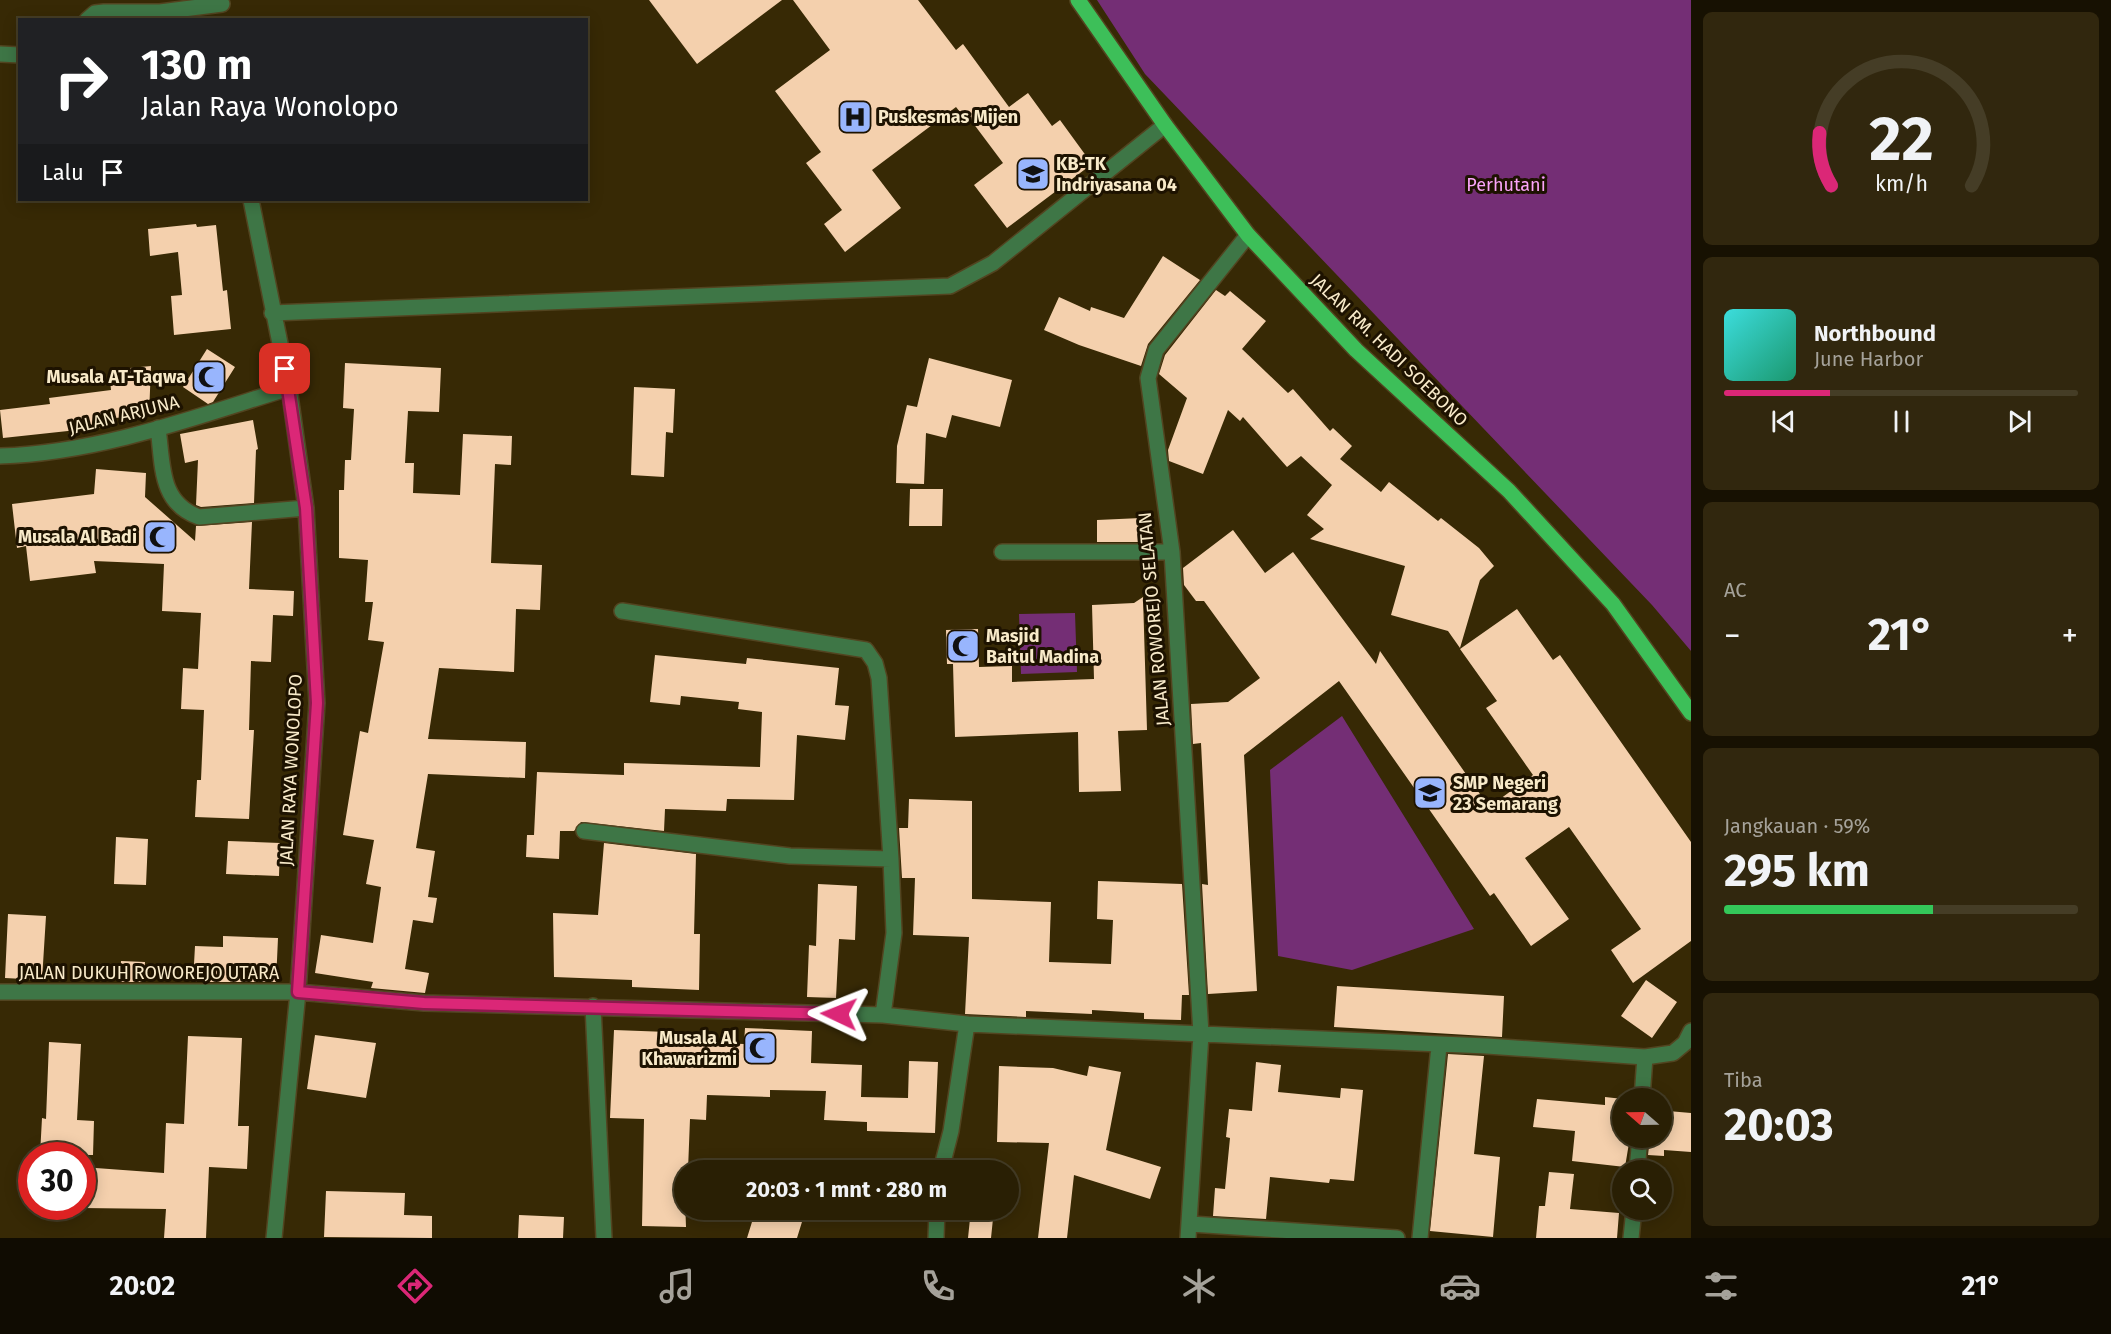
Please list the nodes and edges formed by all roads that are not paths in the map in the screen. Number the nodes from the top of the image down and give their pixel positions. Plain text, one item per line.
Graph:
1 (1078, 0) edge
2 (222, 2) edge
3 (90, 18) edge
4 (225, 18) edge
5 (0, 54) edge
6 (18, 55) edge
7 (1165, 125) junction
8 (251, 201) edge
9 (1248, 235) junction
10 (272, 313) junction
11 (289, 388) junction
12 (158, 428) junction
13 (0, 456) edge
14 (306, 508) junction
15 (1002, 552) dead end
16 (1172, 552) junction
17 (622, 611) dead end
18 (1691, 712) edge
19 (584, 831) dead end
20 (891, 859) junction
21 (0, 992) edge
22 (298, 992) junction
23 (593, 1006) junction
24 (883, 1015) junction
25 (967, 1024) junction
26 (1691, 1031) edge
27 (1201, 1034) junction
28 (1439, 1046) junction
29 (1645, 1058) junction
30 (1643, 1088) edge
31 (943, 1160) edge
32 (937, 1220) edge
33 (1633, 1220) edge
34 (1190, 1231) edge
35 (274, 1238) edge
36 (604, 1238) edge
37 (936, 1238) edge
38 (1396, 1238) edge
39 (1420, 1238) edge
40 (1631, 1238) edge

1 - 7 main road, JALAN RM. HADI SOEBONO
2 - 3 street
2 - 4 street
5 - 6 street
7 - 9 main road, JALAN RM. HADI SOEBONO
7 - 10 street
8 - 10 street, JALAN RAYA WONOLOPO
9 - 16 street, JALAN ROWOREJO SELATAN
9 - 18 main road, JALAN RM. HADI SOEBONO
10 - 11 street, JALAN RAYA WONOLOPO
11 - 12 street, JALAN ARJUNA
11 - 14 street, JALAN RAYA WONOLOPO
12 - 13 street, JALAN ARJUNA
12 - 14 street
14 - 22 street, JALAN RAYA WONOLOPO
15 - 16 street
16 - 27 street, JALAN ROWOREJO SELATAN
17 - 20 street
19 - 20 street
20 - 24 street
21 - 22 street, JALAN DUKUH ROWOREJO UTARA
22 - 23 street
22 - 35 street, JALAN RAYA WONOLOPO
23 - 24 street
23 - 36 street
24 - 25 street
25 - 27 street
25 - 31 street
26 - 29 street
27 - 28 street
27 - 34 street, JALAN ROWOREJO SELATAN
28 - 29 street
28 - 39 street
29 - 30 street
32 - 37 street
33 - 40 street
34 - 38 street, JALAN ROWOREJO SELATAN

